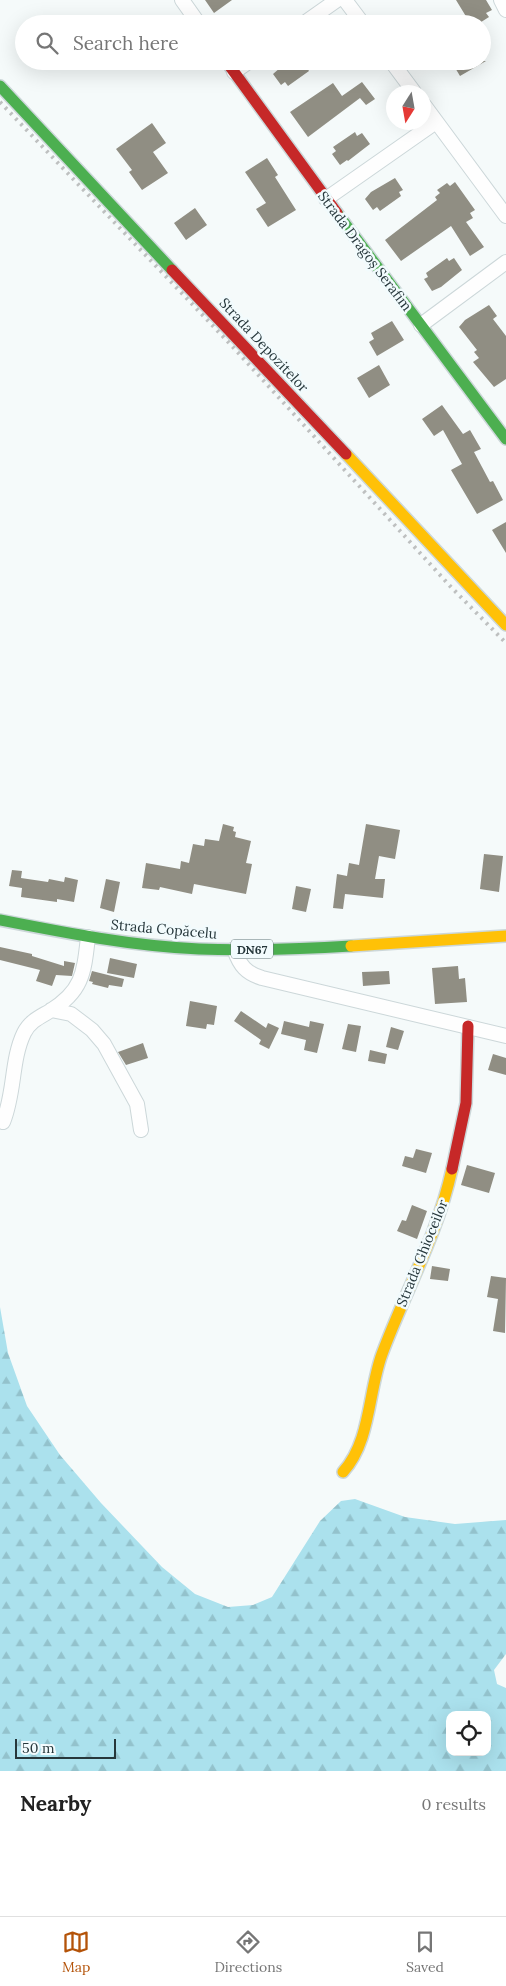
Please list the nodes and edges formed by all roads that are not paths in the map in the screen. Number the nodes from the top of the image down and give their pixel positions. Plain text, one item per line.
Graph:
1 (182, 0) edge
2 (337, 0) edge
3 (345, 0) edge
4 (501, 0) edge
5 (506, 10) edge
6 (193, 15) edge
7 (316, 15) edge
8 (356, 15) edge
9 (232, 70) edge
10 (398, 70) edge
11 (409, 85) edge
12 (0, 86) edge
13 (431, 115) edge
14 (436, 122) junction
15 (326, 199) junction
16 (506, 216) edge
17 (506, 262) edge
18 (422, 325) junction
19 (506, 439) edge
20 (506, 625) edge
21 (0, 920) edge
22 (88, 936) junction
23 (506, 936) edge
24 (234, 949) junction
25 (80, 983) junction
26 (51, 1010) junction
27 (86, 1024) junction
28 (468, 1026) junction
29 (506, 1036) edge
30 (3, 1122) dead end
31 (141, 1130) dead end
32 (343, 1472) dead end

1 - 6 street
2 - 7 street
3 - 8 street
4 - 5 street
9 - 15 street, Strada Dragoș Serafim
10 - 11 street
12 - 20 street, Strada Depozitelor
13 - 14 street
14 - 15 street
14 - 16 street
15 - 18 street, Strada Dragoș Serafim
17 - 18 street
18 - 19 street, Strada Dragoș Serafim
21 - 22 street, Strada Copăcelu / DN67
22 - 24 street, Strada Copăcelu / DN67
22 - 25 street
23 - 24 street, Strada Copăcelu / DN67
24 - 28 street
25 - 26 street
25 - 27 street
26 - 27 street
26 - 30 street
27 - 31 street
28 - 29 street
28 - 32 street, Strada Ghioceilor

